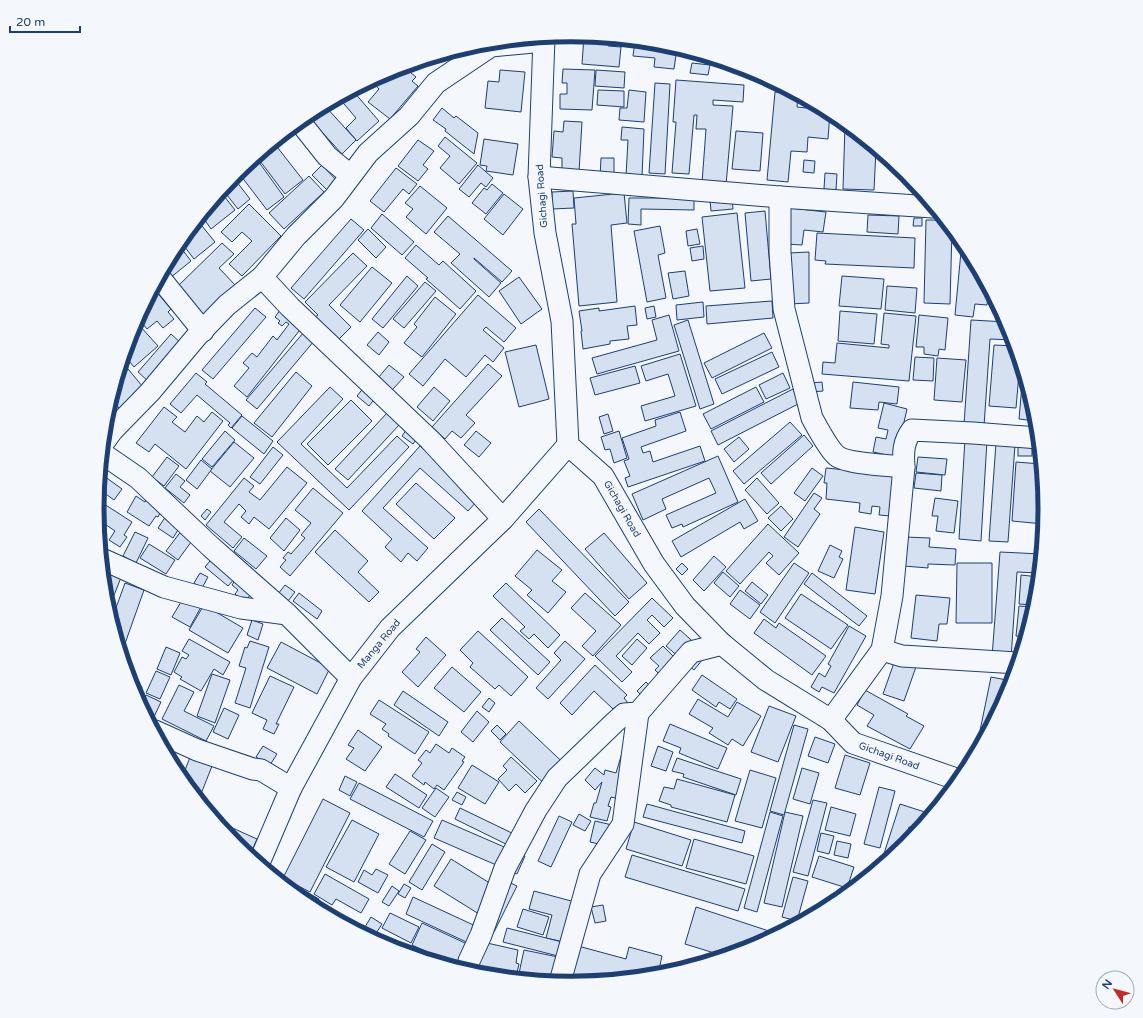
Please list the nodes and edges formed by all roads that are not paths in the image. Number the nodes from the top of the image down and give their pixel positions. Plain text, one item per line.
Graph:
1 (544, 43) edge
2 (485, 50) edge
3 (304, 127) edge
4 (350, 175) junction
5 (539, 177) junction
6 (780, 197) junction
7 (927, 206) edge
8 (262, 277) junction
9 (163, 282) edge
10 (203, 331) junction
11 (110, 433) edge
12 (1033, 438) edge
13 (568, 445) junction
14 (107, 457) edge
15 (904, 467) junction
16 (503, 519) junction
17 (107, 561) edge
18 (287, 614) junction
19 (722, 644) junction
20 (882, 650) junction
21 (1013, 663) edge
22 (351, 678) junction
23 (638, 712) junction
24 (831, 720) junction
25 (163, 735) edge
26 (953, 778) edge
27 (291, 788) junction
28 (261, 857) edge
29 (469, 964) edge
30 (562, 976) edge

1 - 5 street, Gichagi Road
2 - 4 street
3 - 4 street
4 - 8 street
5 - 6 street
5 - 13 street, Gichagi Road
6 - 7 street
6 - 15 street
8 - 10 street
8 - 16 street
9 - 10 street
10 - 11 street
12 - 15 street
13 - 16 street, Manga Road
13 - 19 street, Gichagi Road
14 - 18 street
15 - 20 street
16 - 22 street, Manga Road
17 - 18 street
18 - 22 street
19 - 23 street
19 - 24 street, Gichagi Road
20 - 21 street
20 - 24 street
22 - 27 street, Manga Road
23 - 29 street
23 - 30 street
24 - 26 street, Gichagi Road
25 - 27 street
27 - 28 street, Manga Road

